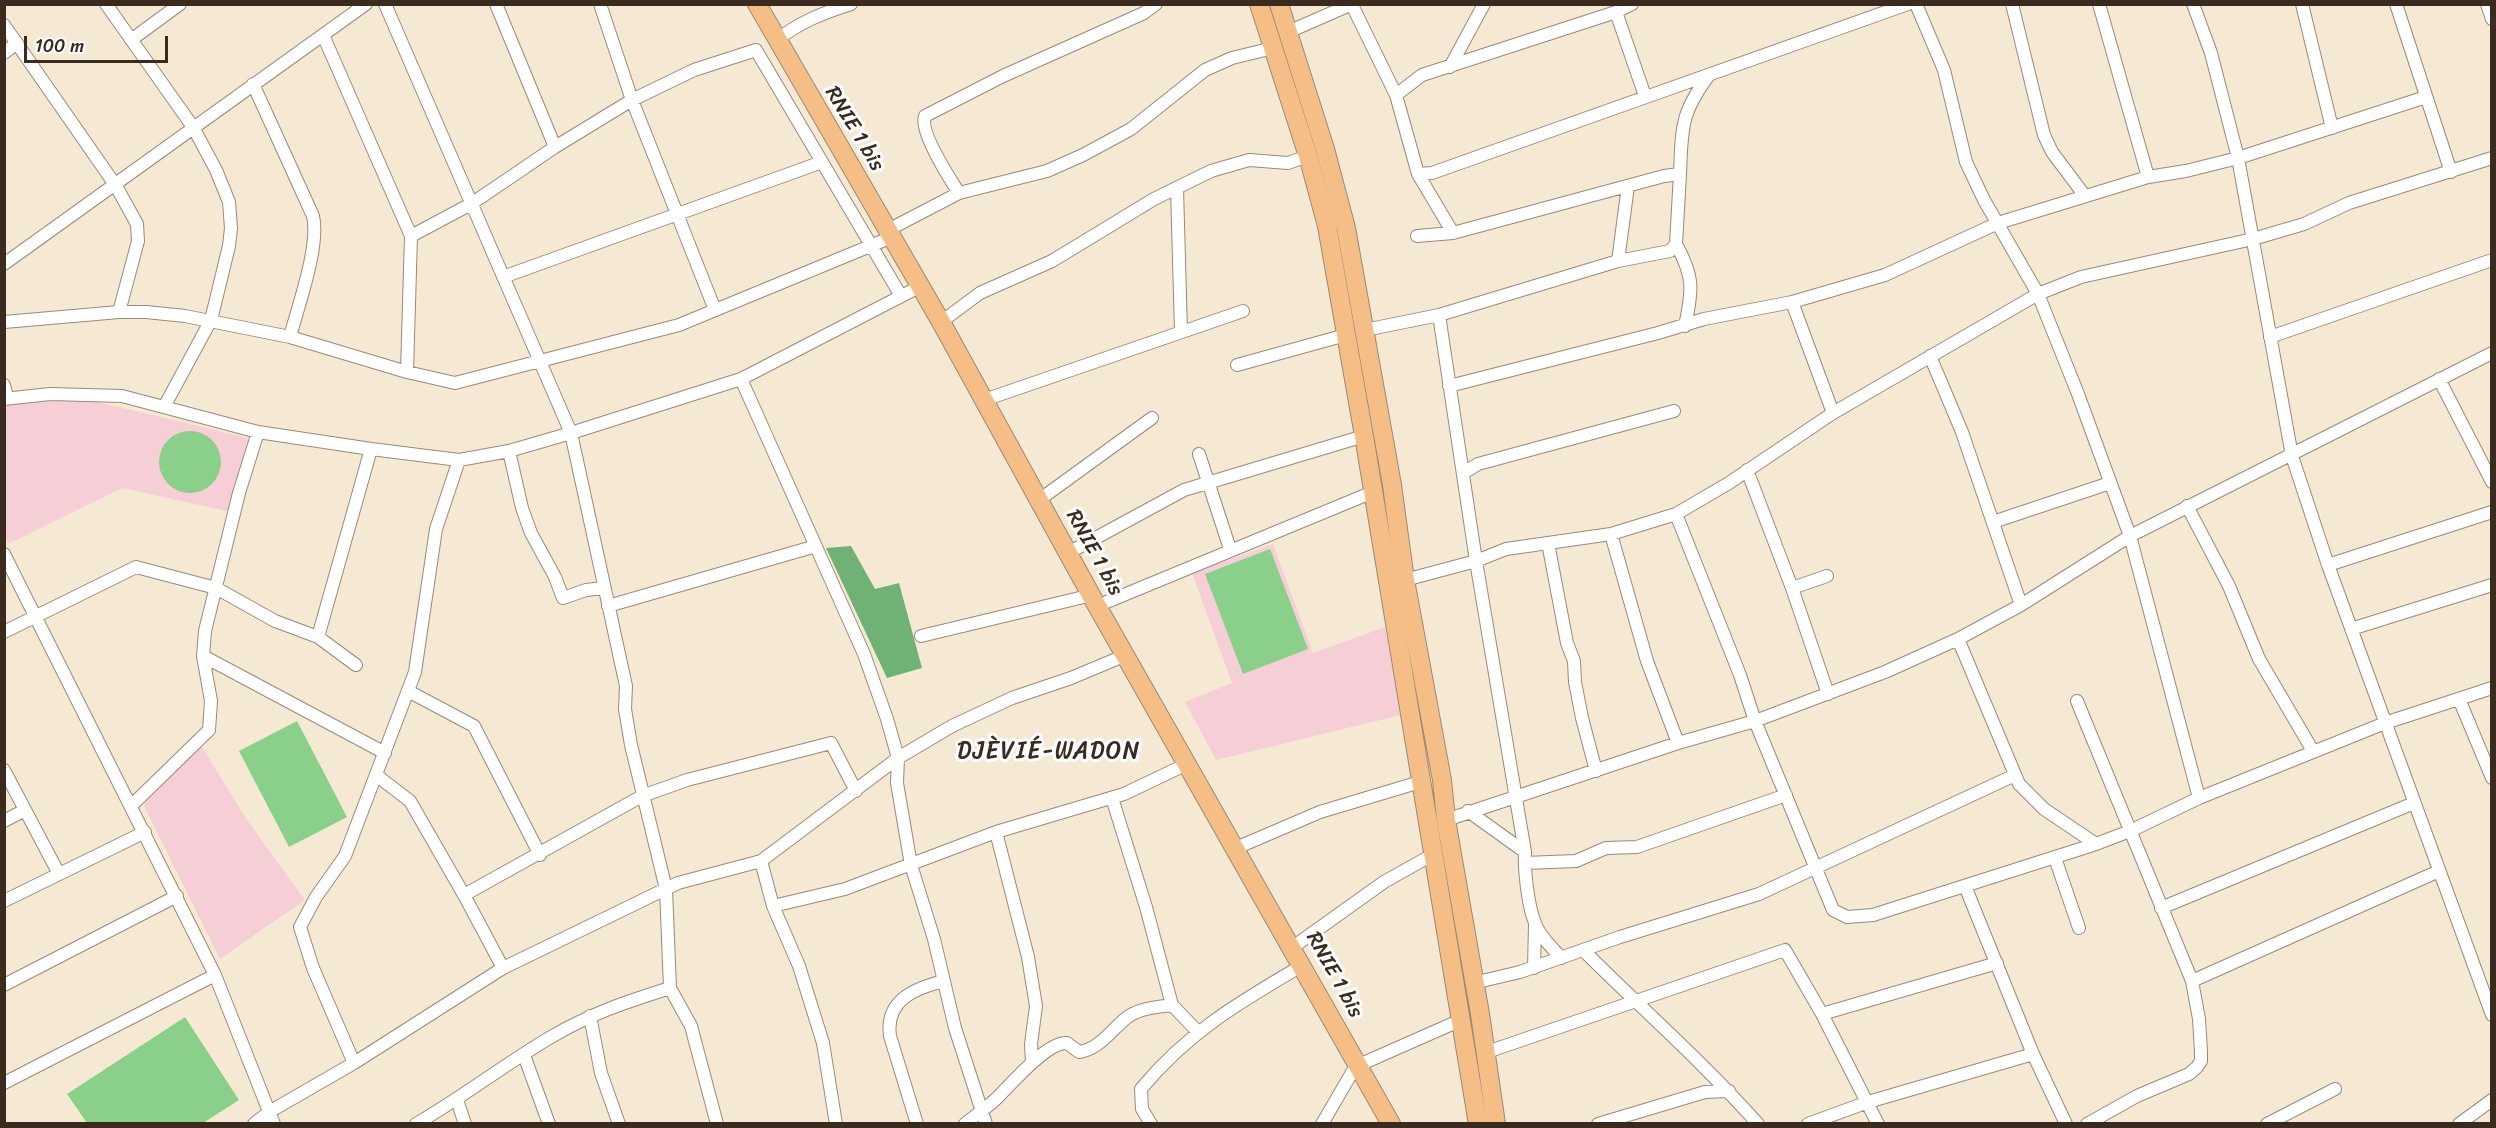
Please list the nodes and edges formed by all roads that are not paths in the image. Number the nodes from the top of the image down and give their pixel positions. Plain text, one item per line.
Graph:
1 (106, 4) edge
2 (180, 4) edge
3 (366, 4) edge
4 (385, 4) edge
5 (496, 4) edge
6 (600, 4) edge
7 (757, 4) edge
8 (851, 4) edge
9 (1156, 4) edge
10 (1259, 4) edge
11 (1279, 4) edge
12 (1484, 4) edge
13 (1632, 4) edge
14 (1908, 4) edge
15 (1916, 4) edge
16 (2012, 4) edge
17 (2099, 4) edge
18 (2193, 4) edge
19 (2302, 4) edge
20 (2396, 4) edge
21 (2487, 4) edge
22 (1352, 5) edge
23 (1616, 12) junction
24 (2492, 19) edge
25 (4, 25) edge
26 (1288, 32) junction
27 (322, 35) junction
28 (131, 40) junction
29 (776, 41) junction
30 (17, 43) junction
31 (1273, 48) junction
32 (4, 53) edge
33 (1450, 67) junction
34 (1710, 75) junction
35 (253, 84) junction
36 (1396, 95) junction
37 (1645, 96) junction
38 (2426, 97) junction
39 (632, 100) junction
40 (193, 127) junction
41 (2332, 128) junction
42 (555, 147) junction
43 (1308, 156) junction
44 (2238, 158) junction
45 (2492, 158) edge
46 (822, 162) junction
47 (2451, 172) junction
48 (1680, 174) junction
49 (2148, 177) junction
50 (1421, 179) junction
51 (116, 186) junction
52 (1628, 186) junction
53 (1177, 188) junction
54 (959, 193) junction
55 (2085, 196) junction
56 (471, 204) junction
57 (677, 214) junction
58 (1998, 223) junction
59 (1453, 232) junction
60 (890, 233) junction
61 (411, 236) junction
62 (1417, 236) dead end
63 (2253, 239) junction
64 (871, 244) junction
65 (1676, 244) junction
66 (2492, 260) edge
67 (1618, 261) junction
68 (4, 264) edge
69 (503, 277) junction
70 (919, 287) junction
71 (2038, 294) junction
72 (901, 296) junction
73 (1691, 299) junction
74 (1792, 302) junction
75 (715, 310) junction
76 (1243, 311) dead end
77 (118, 312) junction
78 (1439, 315) junction
79 (1709, 318) junction
80 (210, 320) junction
81 (4, 322) edge
82 (941, 322) junction
83 (1685, 326) junction
84 (1365, 330) junction
85 (1181, 332) junction
86 (1346, 335) junction
87 (2270, 337) junction
88 (290, 338) junction
89 (2492, 353) edge
90 (1930, 356) junction
91 (539, 361) junction
92 (1237, 365) dead end
93 (407, 372) junction
94 (741, 379) junction
95 (2439, 379) junction
96 (1449, 386) junction
97 (5, 394) edge
98 (984, 400) junction
99 (164, 407) junction
100 (1674, 411) dead end
101 (1833, 413) junction
102 (1152, 418) dead end
103 (258, 432) junction
104 (571, 433) junction
105 (1364, 436) junction
106 (371, 449) junction
107 (509, 451) junction
108 (1198, 454) dead end
109 (2292, 456) junction
110 (1460, 457) junction
111 (459, 460) junction
112 (1478, 464) junction
113 (1747, 470) junction
114 (1463, 473) junction
115 (1208, 482) junction
116 (2492, 482) edge
117 (2110, 483) junction
118 (1372, 492) junction
119 (1039, 500) junction
120 (2187, 506) junction
121 (2492, 512) edge
122 (1676, 514) junction
123 (1993, 522) junction
124 (1611, 534) junction
125 (2130, 536) junction
126 (1548, 543) junction
127 (816, 546) junction
128 (1230, 549) junction
129 (1068, 553) junction
130 (4, 554) edge
131 (1476, 561) junction
132 (2328, 565) junction
133 (1827, 576) dead end
134 (1405, 580) junction
135 (2492, 585) edge
136 (216, 588) junction
137 (604, 588) junction
138 (1792, 588) junction
139 (1094, 600) junction
140 (2021, 605) junction
141 (608, 606) junction
142 (36, 617) junction
143 (2351, 629) junction
144 (4, 632) edge
145 (921, 636) dead end
146 (318, 637) junction
147 (1958, 639) junction
148 (1126, 655) junction
149 (203, 656) junction
150 (356, 665) dead end
151 (2492, 688) edge
152 (408, 691) junction
153 (1828, 694) junction
154 (2459, 699) junction
155 (2077, 701) dead end
156 (1755, 721) junction
157 (2385, 723) junction
158 (1678, 743) junction
159 (2313, 752) junction
160 (385, 753) junction
161 (898, 758) junction
162 (1189, 763) junction
163 (4, 771) edge
164 (1596, 771) junction
165 (376, 775) junction
166 (2015, 775) junction
167 (2492, 778) edge
168 (1420, 782) junction
169 (856, 791) junction
170 (1786, 795) junction
171 (642, 796) junction
172 (1515, 796) junction
173 (1112, 798) junction
174 (2199, 798) junction
175 (2414, 803) junction
176 (131, 806) junction
177 (26, 810) junction
178 (1468, 811) junction
179 (1446, 820) junction
180 (4, 821) edge
181 (2130, 831) junction
182 (145, 832) junction
183 (996, 832) junction
184 (2096, 844) junction
185 (1236, 848) junction
186 (540, 855) junction
187 (1432, 855) junction
188 (1525, 857) junction
189 (2055, 858) junction
190 (761, 861) junction
191 (911, 865) junction
192 (1815, 867) junction
193 (2439, 871) junction
194 (59, 874) junction
195 (1965, 886) junction
196 (666, 889) junction
197 (464, 895) junction
198 (177, 896) junction
199 (4, 901) edge
200 (773, 906) junction
201 (2161, 908) junction
202 (1535, 925) junction
203 (2079, 928) dead end
204 (1293, 947) junction
205 (1583, 951) junction
206 (1561, 958) junction
207 (1997, 963) junction
208 (1303, 965) junction
209 (503, 968) junction
210 (1534, 968) junction
211 (215, 975) junction
212 (944, 981) junction
213 (2192, 981) junction
214 (1473, 983) junction
215 (4, 986) edge
216 (670, 988) junction
217 (1634, 1001) junction
218 (1172, 1005) junction
219 (1822, 1014) junction
220 (590, 1016) junction
221 (2492, 1016) edge
222 (1461, 1020) junction
223 (1033, 1031) junction
224 (1198, 1032) junction
225 (1050, 1050) junction
226 (1484, 1053) junction
227 (524, 1054) junction
228 (2033, 1054) junction
229 (1032, 1061) junction
230 (354, 1063) junction
231 (1359, 1065) junction
232 (1712, 1072) junction
233 (4, 1083) edge
234 (2335, 1089) dead end
235 (1729, 1091) junction
236 (1705, 1092) junction
237 (457, 1100) junction
238 (2492, 1100) edge
239 (1868, 1102) junction
240 (981, 1111) junction
241 (272, 1118) edge
242 (254, 1124) edge
243 (416, 1124) edge
244 (465, 1124) edge
245 (549, 1124) edge
246 (619, 1124) edge
247 (717, 1124) edge
248 (836, 1124) edge
249 (917, 1124) edge
250 (965, 1124) edge
251 (986, 1124) edge
252 (1151, 1124) edge
253 (1322, 1124) edge
254 (1391, 1124) edge
255 (1478, 1124) edge
256 (1496, 1124) edge
257 (1598, 1124) edge
258 (1758, 1124) edge
259 (1808, 1124) edge
260 (1878, 1124) edge
261 (2066, 1124) edge
262 (2087, 1124) edge
263 (2267, 1124) edge
264 (2459, 1124) edge

1 - 28 street
2 - 28 street
3 - 27 street
4 - 56 street
5 - 42 street
6 - 39 street
7 - 29 main road, RNIE 1 bis
8 - 29 street
9 - 54 street
10 - 31 main road
11 - 26 main road
12 - 33 street
13 - 23 street
14 - 34 street
15 - 58 street
16 - 55 street
17 - 49 street
18 - 44 street
19 - 41 street
20 - 38 street
21 - 24 street
22 - 26 street
22 - 36 street
23 - 33 street
23 - 37 street
25 - 30 street
26 - 84 main road
27 - 35 street
27 - 61 street
28 - 40 street
29 - 60 main road, RNIE 1 bis
30 - 32 street
30 - 51 street
31 - 43 main road
31 - 54 street
33 - 36 street
34 - 37 street
34 - 48 street
35 - 40 street
35 - 88 street
36 - 50 street
37 - 50 street
38 - 41 street
38 - 47 street
39 - 42 street
39 - 46 street
39 - 57 street
40 - 51 street
40 - 80 street
41 - 44 street
42 - 56 street
43 - 53 street
43 - 86 main road
44 - 49 street
44 - 63 street
45 - 47 street
46 - 57 street
46 - 64 street
47 - 63 street
48 - 52 street
48 - 65 street
49 - 55 street
50 - 59 street
51 - 68 street
51 - 77 street
52 - 59 street
52 - 67 street
53 - 82 street
53 - 85 street
54 - 60 street
55 - 58 street
56 - 61 street
56 - 69 street
57 - 69 street
57 - 75 street
58 - 71 street
58 - 74 street
59 - 62 street
60 - 64 street
60 - 70 main road, RNIE 1 bis
61 - 93 street
63 - 71 street
63 - 87 street
64 - 72 street
64 - 75 street
65 - 67 street
65 - 73 street
66 - 87 street
67 - 78 street
69 - 91 street
70 - 72 street
70 - 82 main road, RNIE 1 bis
71 - 90 street
71 - 117 street
72 - 94 street
73 - 79 street
73 - 83 street
74 - 79 street
74 - 101 street
75 - 91 street
76 - 85 street
77 - 80 street
77 - 81 street
78 - 84 street
78 - 96 street
79 - 83 street
80 - 88 street
80 - 99 street
82 - 98 main road, RNIE 1 bis
83 - 96 street
84 - 134 main road
85 - 98 street
86 - 92 street
86 - 105 main road
87 - 109 street
88 - 93 street
89 - 95 street
90 - 101 street
90 - 123 street
91 - 93 street
91 - 104 street
94 - 104 street
94 - 127 street
95 - 109 street
95 - 116 street
96 - 110 street
97 - 99 street
98 - 119 main road, RNIE 1 bis
99 - 103 street
100 - 112 street
101 - 113 street
102 - 119 street
103 - 106 street
103 - 136 street
104 - 107 street
104 - 137 street
105 - 115 street
105 - 118 main road
106 - 111 street
106 - 146 street
107 - 111 street
107 - 137 street
108 - 115 street
109 - 120 street
109 - 132 street
110 - 112 street
110 - 114 street
111 - 152 street
112 - 114 street
113 - 122 street
113 - 138 street
114 - 131 street
115 - 128 street
115 - 129 street
117 - 123 street
117 - 125 street
118 - 128 street
118 - 168 main road
119 - 129 main road, RNIE 1 bis
120 - 125 street
120 - 159 street
121 - 132 street
122 - 124 street
122 - 156 street
123 - 140 street
124 - 126 street
124 - 158 street
125 - 140 street
125 - 174 street
126 - 131 street
126 - 164 street
127 - 141 street
127 - 161 street
128 - 139 street
129 - 139 main road, RNIE 1 bis
130 - 142 street
131 - 134 street
131 - 172 street
132 - 143 street
133 - 138 street
134 - 179 main road
135 - 143 street
136 - 142 street
136 - 146 street
136 - 149 street
137 - 141 street
138 - 153 street
139 - 145 street
139 - 148 main road, RNIE 1 bis
140 - 147 street
141 - 171 street
142 - 144 street
142 - 176 street
143 - 157 street
146 - 150 street
147 - 153 street
147 - 166 street
148 - 161 street
148 - 162 main road, RNIE 1 bis
149 - 160 street
149 - 176 street
151 - 154 street
152 - 160 street
152 - 186 street
153 - 156 street
154 - 157 street
154 - 167 street
155 - 181 street
156 - 158 street
156 - 170 street
157 - 159 street
157 - 175 street
158 - 164 street
159 - 174 street
160 - 165 street
161 - 169 street
161 - 191 street
162 - 173 street
162 - 185 main road, RNIE 1 bis
163 - 177 street
164 - 172 street
165 - 197 street
165 - 230 street
166 - 184 street
166 - 192 street
168 - 185 street
168 - 187 main road
169 - 171 street
169 - 190 street
170 - 188 street
170 - 192 street
171 - 186 street
171 - 196 street
172 - 178 street
172 - 188 street
173 - 183 street
173 - 218 street
174 - 181 street
175 - 193 street
175 - 201 street
176 - 182 street
177 - 180 street
177 - 194 street
178 - 179 street
178 - 188 street
179 - 214 main road
181 - 184 street
181 - 201 street
182 - 194 street
182 - 198 street
183 - 191 street
183 - 223 street
184 - 189 street
185 - 204 main road, RNIE 1 bis
186 - 197 street
187 - 204 street
187 - 222 main road
188 - 202 street
189 - 195 street
189 - 203 street
190 - 196 street
190 - 200 street
191 - 200 street
191 - 212 street
192 - 195 street
192 - 205 street
193 - 213 street
193 - 221 street
194 - 199 street
195 - 207 street
196 - 209 street
196 - 216 street
197 - 209 street
198 - 211 street
198 - 215 street
200 - 248 street
201 - 213 street
202 - 206 street
202 - 210 street
204 - 208 main road, RNIE 1 bis
205 - 206 street
205 - 217 street
206 - 210 street
207 - 219 street
207 - 228 street
208 - 224 street
208 - 231 main road, RNIE 1 bis
209 - 230 street
210 - 214 street
211 - 233 street
211 - 241 street
212 - 240 street
212 - 249 street
213 - 262 street
214 - 226 main road
216 - 220 street
216 - 247 street
217 - 219 street
217 - 226 street
217 - 232 street
218 - 224 street
218 - 225 street
219 - 239 street
220 - 227 street
220 - 246 street
222 - 231 street
222 - 255 main road
223 - 225 street
223 - 229 street
224 - 252 street
225 - 229 street
226 - 256 main road
227 - 237 street
227 - 245 street
228 - 239 street
228 - 261 street
229 - 240 street
230 - 241 street
231 - 253 street
231 - 254 main road, RNIE 1 bis
232 - 235 street
232 - 236 street
234 - 263 street
235 - 236 street
235 - 258 street
236 - 257 street
237 - 243 street
237 - 244 street
238 - 264 street
239 - 259 street
239 - 260 street
240 - 250 street
240 - 251 street
241 - 242 street

